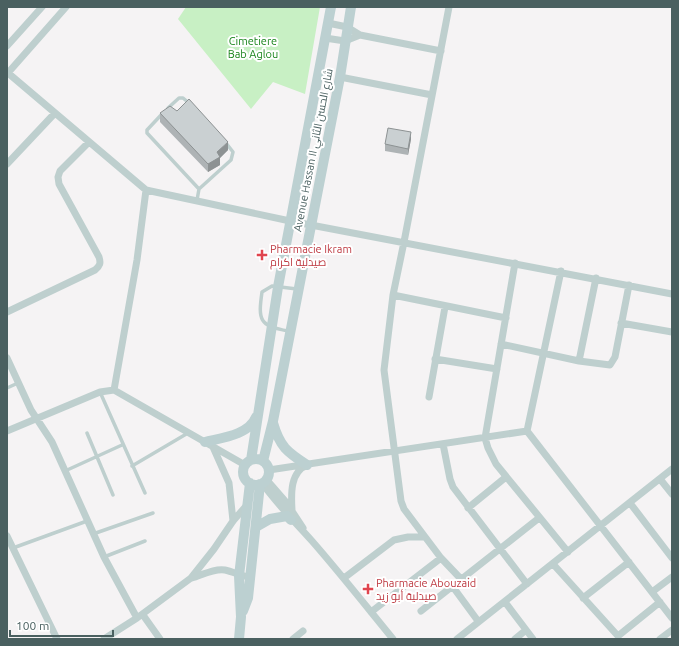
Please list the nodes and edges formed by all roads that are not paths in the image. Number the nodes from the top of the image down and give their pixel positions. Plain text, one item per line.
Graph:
1 (42, 7) edge
2 (66, 7) edge
3 (331, 7) edge
4 (351, 7) edge
5 (449, 7) edge
6 (328, 23) junction
7 (347, 27) junction
8 (360, 35) junction
9 (326, 38) junction
10 (345, 41) junction
11 (7, 46) edge
12 (441, 51) junction
13 (7, 73) edge
14 (340, 77) junction
15 (432, 95) junction
16 (193, 108) edge
17 (55, 113) junction
18 (220, 137) edge
19 (89, 142) junction
20 (7, 164) edge
21 (146, 190) junction
22 (199, 190) junction
23 (197, 200) junction
24 (290, 221) junction
25 (310, 224) junction
26 (404, 242) junction
27 (515, 263) junction
28 (561, 271) junction
29 (596, 278) junction
30 (629, 285) junction
31 (278, 287) junction
32 (298, 289) junction
33 (672, 294) edge
34 (393, 295) junction
35 (445, 307) junction
36 (7, 312) edge
37 (506, 318) junction
38 (621, 323) junction
39 (271, 328) junction
40 (290, 331) junction
41 (672, 332) edge
42 (501, 344) junction
43 (543, 353) junction
44 (7, 358) edge
45 (435, 359) junction
46 (579, 360) junction
47 (497, 369) junction
48 (18, 383) junction
49 (7, 388) edge
50 (114, 390) junction
51 (100, 392) junction
52 (429, 397) dead end
53 (258, 413) junction
54 (37, 418) junction
55 (273, 421) junction
56 (7, 431) edge
57 (527, 432) junction
58 (87, 433) dead end
59 (189, 433) junction
60 (485, 438) junction
61 (122, 444) junction
62 (209, 444) junction
63 (443, 444) junction
64 (396, 451) junction
65 (97, 456) junction
66 (263, 461) junction
67 (248, 462) junction
68 (309, 464) junction
69 (132, 466) junction
70 (672, 469) edge
71 (65, 472) junction
72 (506, 478) junction
73 (660, 479) junction
74 (261, 480) junction
75 (145, 493) dead end
76 (672, 494) edge
77 (113, 495) dead end
78 (630, 503) junction
79 (247, 505) junction
80 (468, 508) junction
81 (153, 513) dead end
82 (291, 515) junction
83 (539, 518) junction
84 (87, 521) junction
85 (233, 521) junction
86 (601, 526) junction
87 (256, 527) junction
88 (92, 534) junction
89 (7, 536) edge
90 (423, 537) junction
91 (145, 541) dead end
92 (13, 548) junction
93 (500, 549) junction
94 (568, 552) junction
95 (104, 557) junction
96 (441, 558) junction
97 (672, 558) edge
98 (629, 562) junction
99 (553, 564) junction
100 (245, 577) junction
101 (672, 577) edge
102 (191, 578) junction
103 (344, 578) junction
104 (461, 579) junction
105 (527, 584) junction
106 (453, 587) junction
107 (652, 592) junction
108 (583, 598) junction
109 (505, 602) junction
110 (660, 602) junction
111 (421, 611) dead end
112 (371, 612) junction
113 (140, 616) junction
114 (672, 618) edge
115 (478, 621) junction
116 (526, 630) junction
117 (672, 630) edge
118 (303, 631) dead end
119 (57, 639) edge
120 (104, 639) edge
121 (160, 639) edge
122 (238, 639) edge
123 (293, 639) edge
124 (392, 639) edge
125 (456, 639) edge
126 (515, 639) edge
127 (533, 639) edge
128 (660, 639) edge

1 - 11 street
2 - 13 street
3 - 6 street, Avenue Hassan II شارع الحسن الثاني
4 - 7 street, Avenue Hassan II شارع الحسن الثاني
5 - 12 street
6 - 7 street
6 - 9 street, Avenue Hassan II شارع الحسن الثاني
7 - 8 street
7 - 10 street, Avenue Hassan II شارع الحسن الثاني
8 - 10 street
8 - 12 street
9 - 10 street
9 - 24 street, Avenue Hassan II شارع الحسن الثاني
10 - 14 street, Avenue Hassan II شارع الحسن الثاني
12 - 15 street
13 - 17 street
14 - 15 street
14 - 25 street, Avenue Hassan II شارع الحسن الثاني
15 - 26 street
16 - 22 lane
17 - 19 street
17 - 20 street
18 - 22 lane
19 - 21 street
19 - 36 street
21 - 23 street
21 - 50 street
22 - 23 lane
23 - 24 street
24 - 25 street
24 - 31 street, Avenue Hassan II شارع الحسن الثاني
25 - 26 street
25 - 32 street, Avenue Hassan II شارع الحسن الثاني
26 - 27 street
26 - 34 street
27 - 28 street
27 - 37 street
28 - 29 street
28 - 43 street
29 - 30 street
29 - 46 street
30 - 33 street
30 - 38 street
31 - 32 lane
31 - 39 street, Avenue Hassan II شارع الحسن الثاني
31 - 39 lane
32 - 40 street, Avenue Hassan II شارع الحسن الثاني
34 - 35 street
34 - 64 street
35 - 37 street
35 - 45 street
37 - 42 street
38 - 41 street
38 - 46 street
39 - 40 lane
39 - 53 street, Avenue Hassan II شارع الحسن الثاني
40 - 55 street, Avenue Hassan II شارع الحسن الثاني
42 - 43 street
42 - 47 street
43 - 46 street
43 - 57 street
44 - 48 street
45 - 47 street
45 - 52 street
47 - 60 street
48 - 49 lane
48 - 54 street
50 - 51 street
50 - 59 street
51 - 54 street
51 - 61 lane
53 - 62 street
53 - 67 street, Avenue Hassan II شارع الحسن الثاني
54 - 56 street
54 - 71 street
55 - 66 street, Avenue Hassan II شارع الحسن الثاني
55 - 68 street
57 - 60 street
57 - 86 street
58 - 65 lane
59 - 62 street
59 - 69 lane
60 - 63 street
60 - 72 street
61 - 65 lane
61 - 69 lane
62 - 67 street
62 - 85 street
63 - 64 street
63 - 80 street
64 - 68 street
64 - 90 street
65 - 71 lane
65 - 77 lane
66 - 67 street
66 - 74 street
67 - 74 street
68 - 74 street
68 - 82 street
69 - 75 lane
70 - 73 street
71 - 84 street
72 - 80 street
72 - 83 street
73 - 76 street
73 - 78 street
74 - 79 street
74 - 82 street
74 - 87 street
78 - 86 street
78 - 97 street
79 - 85 street
79 - 100 street
80 - 93 street
81 - 88 lane
82 - 87 street
82 - 103 street
83 - 93 street
83 - 94 street
84 - 88 street
84 - 92 lane
85 - 102 street
86 - 94 street
86 - 98 street
87 - 100 street
88 - 95 street
89 - 92 street
90 - 96 street
90 - 103 street
91 - 95 lane
92 - 119 street
93 - 104 street
93 - 105 street
94 - 99 street
95 - 113 street
96 - 104 street
96 - 112 street
98 - 107 street
98 - 108 street
99 - 105 street
99 - 108 street
100 - 102 street
100 - 122 street
101 - 107 street
102 - 113 street
103 - 112 street
104 - 106 street
105 - 109 street
106 - 111 street
106 - 115 street
107 - 110 street
108 - 110 street
109 - 115 street
109 - 116 street
110 - 114 street
112 - 124 street
113 - 120 street
113 - 121 street
115 - 125 street
116 - 126 street
116 - 127 street
117 - 128 street
118 - 123 street

